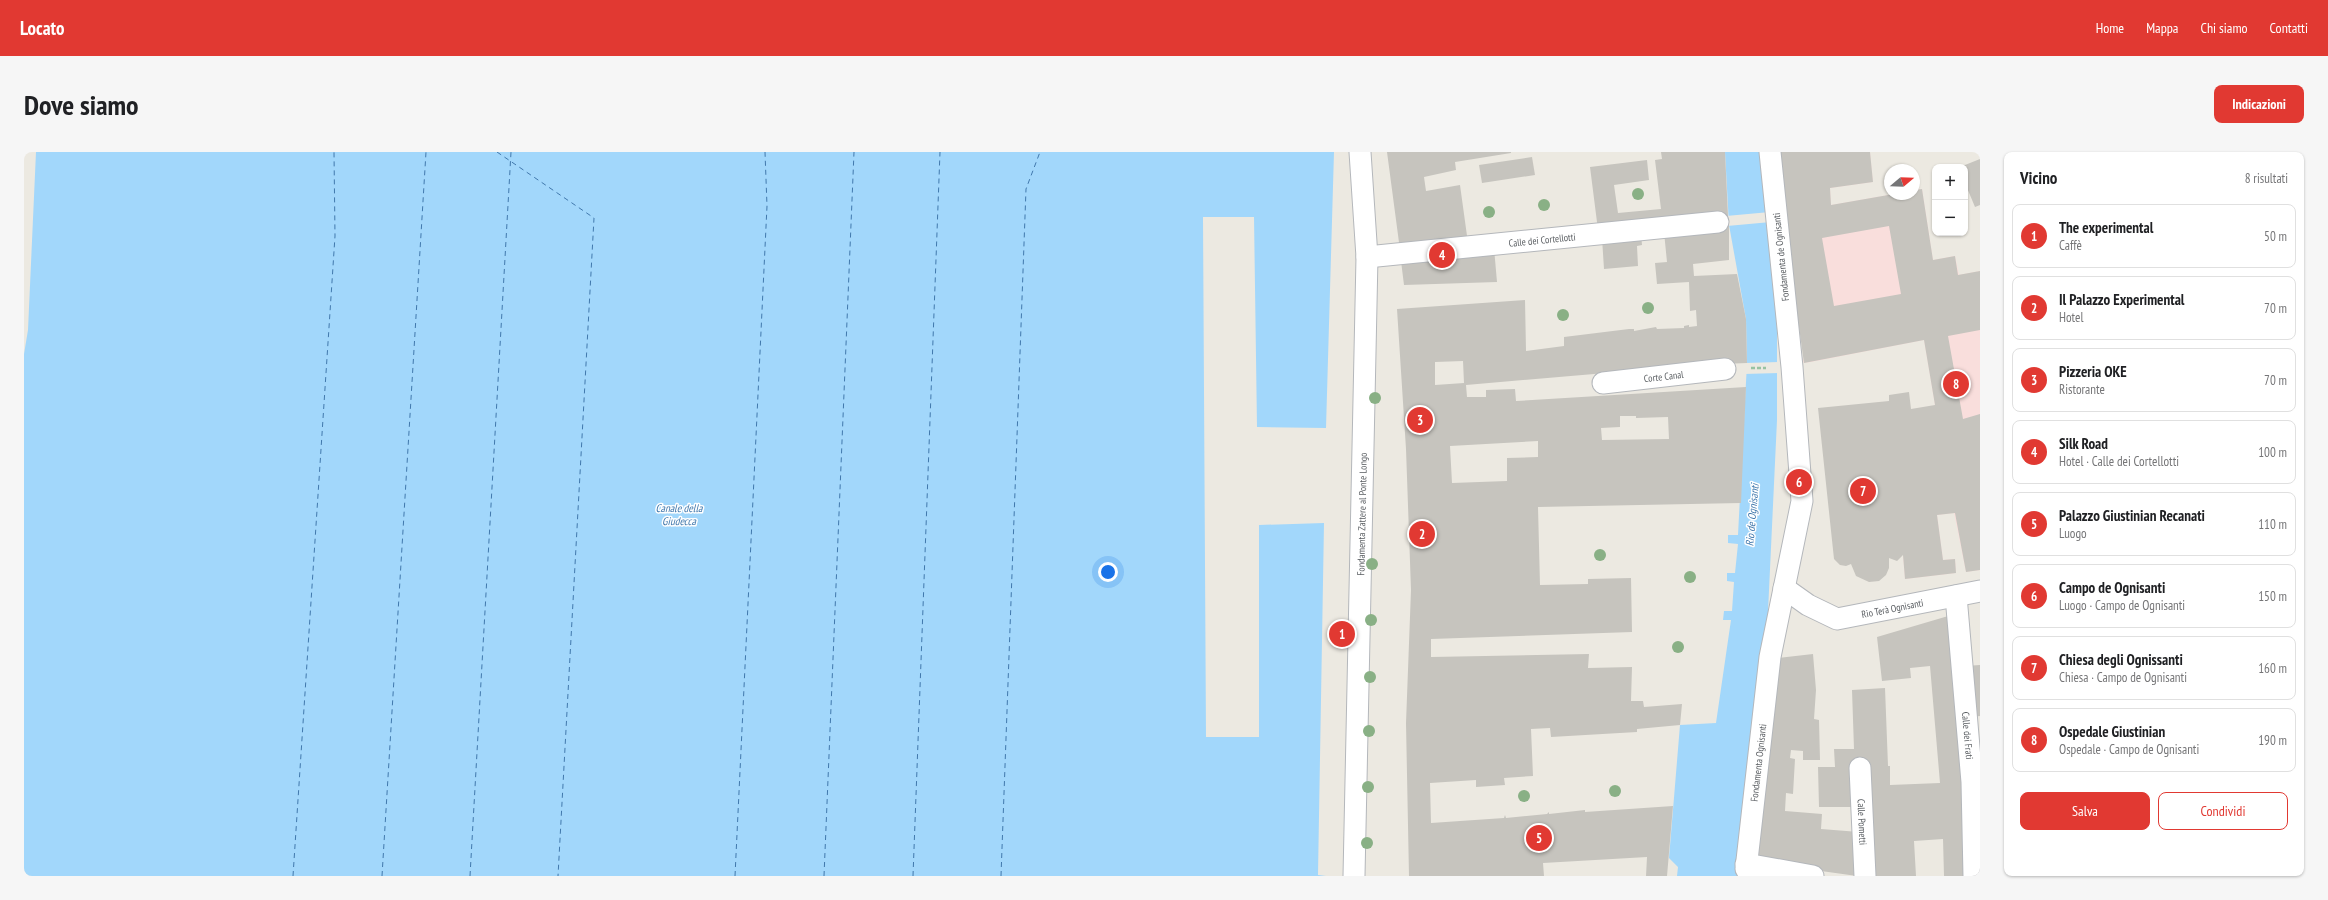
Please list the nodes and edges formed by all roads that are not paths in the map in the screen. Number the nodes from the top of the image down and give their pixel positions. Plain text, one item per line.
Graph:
1 (1360, 152) edge
2 (1770, 152) edge
3 (1718, 222) dead end
4 (1367, 257) junction
5 (1725, 369) dead end
6 (1603, 384) dead end
7 (1784, 588) junction
8 (1980, 591) edge
9 (1956, 596) junction
10 (1860, 768) dead end
11 (1354, 876) edge
12 (1813, 876) edge
13 (1864, 876) edge
14 (1974, 876) edge

1 - 4 street, Fondamenta Zattere al Ponte Longo
2 - 7 street, Fondamenta de Ognisanti
3 - 4 street, Calle dei Cortellotti
4 - 11 street, Fondamenta Zattere al Ponte Longo
5 - 6 street, Corte Canal
7 - 9 street, Rio Terà Ognisanti
7 - 12 street, Fondamenta Ognisanti
8 - 9 street, Rio Terà Ognisanti
9 - 14 street, Calle dei Frati
10 - 13 street, Calle Pometti

